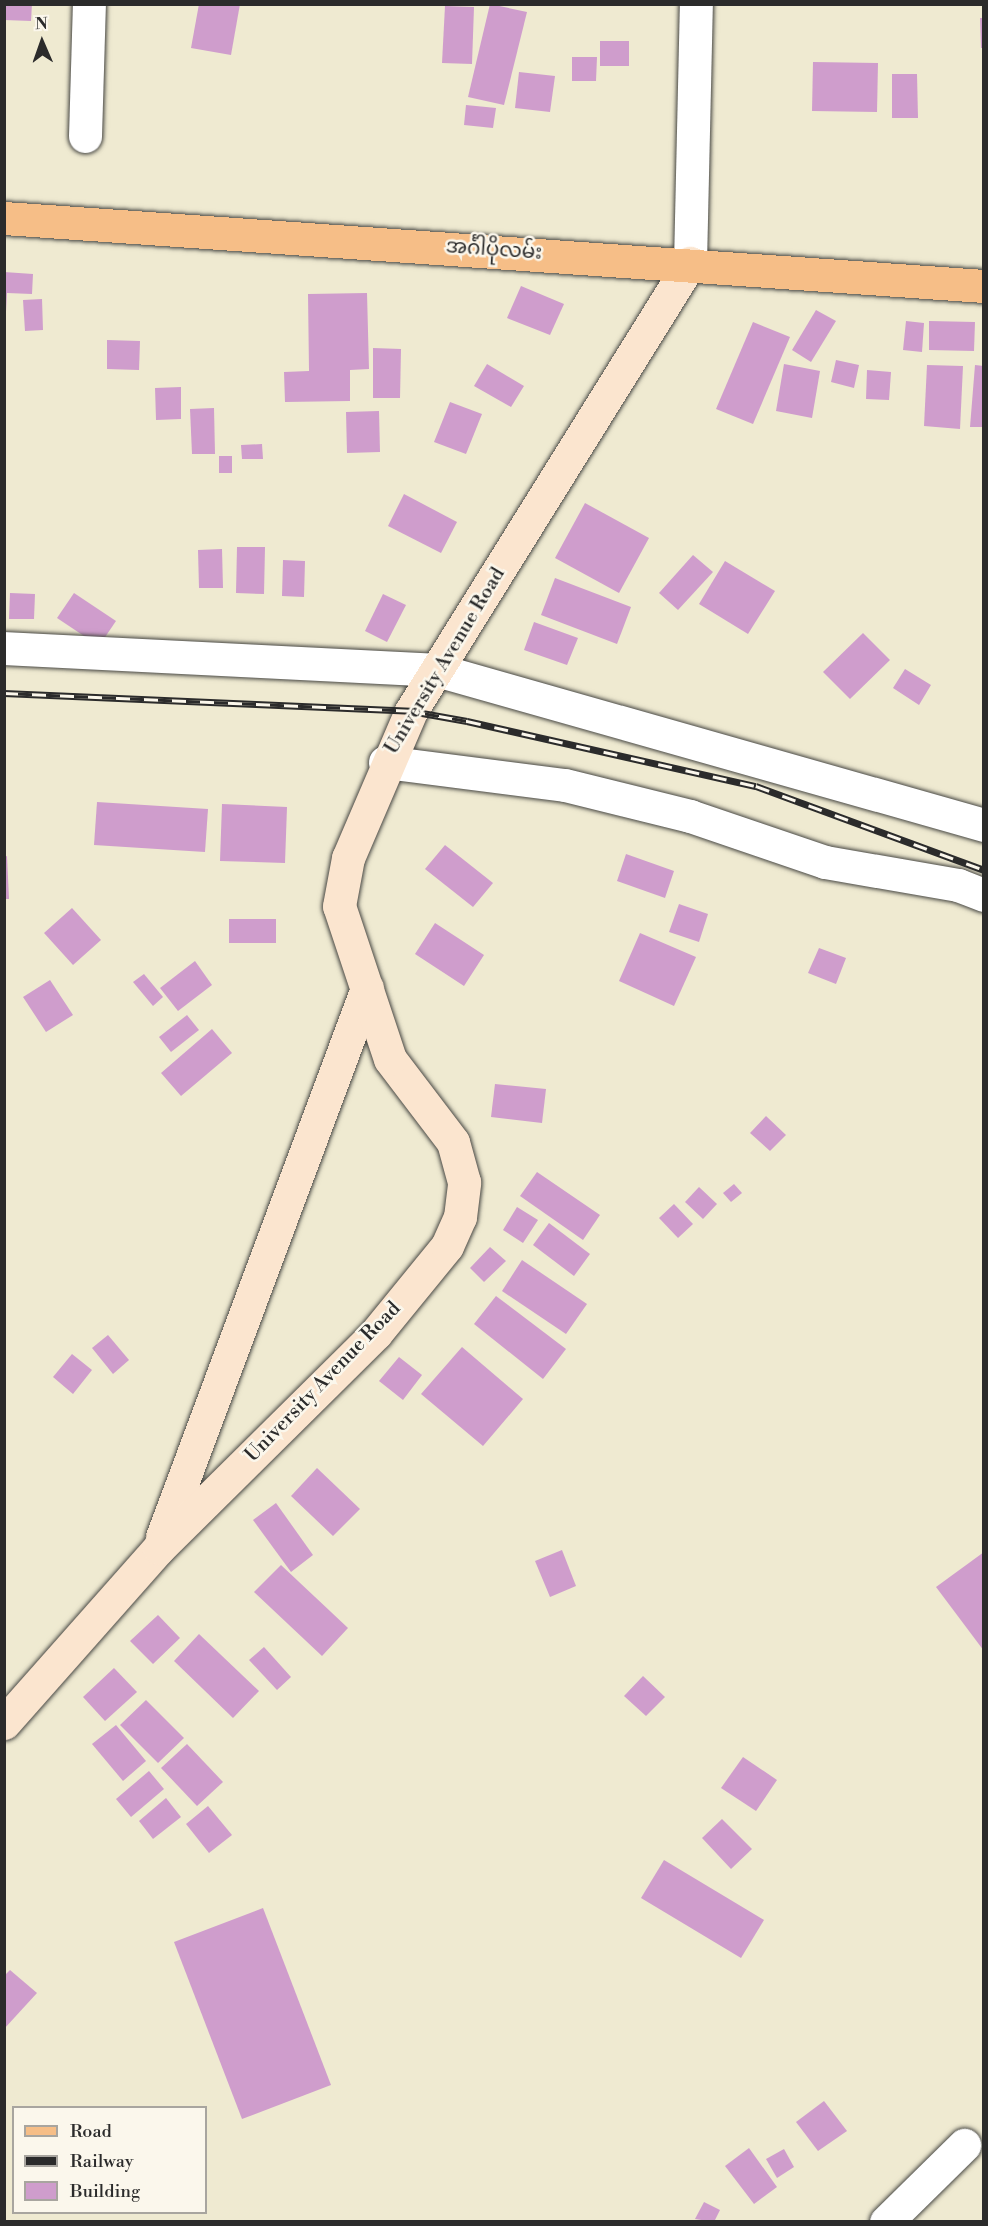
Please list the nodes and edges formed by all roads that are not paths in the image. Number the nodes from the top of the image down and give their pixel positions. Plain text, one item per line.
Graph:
1 (89, 4) edge
2 (696, 4) edge
3 (85, 136) dead end
4 (4, 218) edge
5 (690, 263) junction
6 (984, 286) edge
7 (4, 648) edge
8 (437, 670) junction
9 (385, 762) junction
10 (984, 825) edge
11 (984, 895) edge
12 (367, 988) junction
13 (159, 1548) junction
14 (4, 1723) edge
15 (964, 2145) dead end
16 (886, 2222) edge

1 - 3 street
2 - 5 street
4 - 5 main road, အင်္ဂါပိုလမ်း
5 - 6 main road, အင်္ဂါပိုလမ်း
5 - 8 main road, University Avenue Road
7 - 8 street
8 - 9 main road, University Avenue Road
8 - 10 street
9 - 11 street
9 - 12 main road, University Avenue Road
12 - 13 main road
12 - 13 main road, University Avenue Road
13 - 14 main road, University Avenue Road
15 - 16 street

